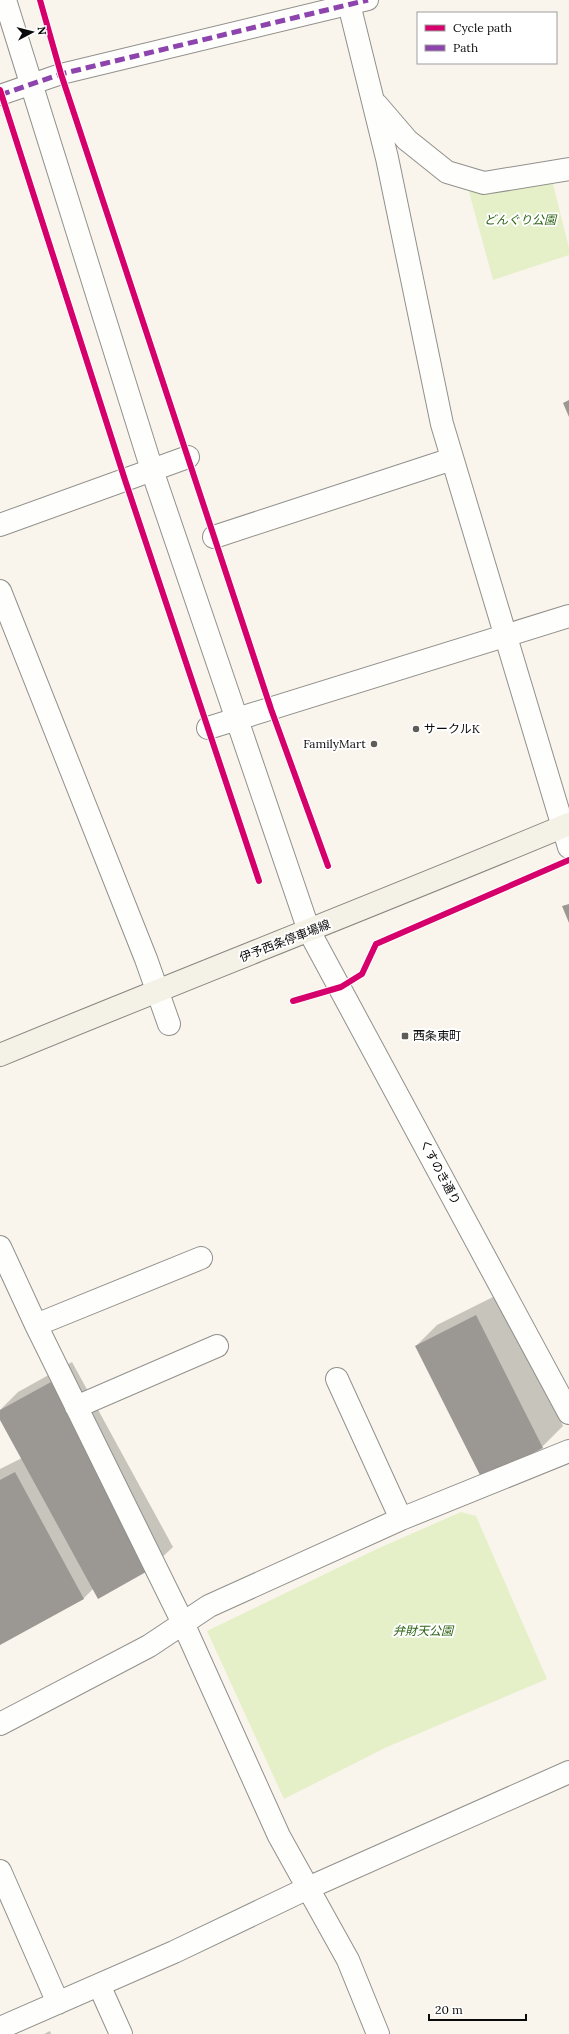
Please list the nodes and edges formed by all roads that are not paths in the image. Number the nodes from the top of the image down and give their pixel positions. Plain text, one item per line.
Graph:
1 (5, 0) edge
2 (355, 2) edge
3 (31, 84) junction
4 (0, 95) edge
5 (372, 100) junction
6 (569, 169) edge
7 (188, 456) dead end
8 (452, 459) junction
9 (152, 470) junction
10 (0, 525) edge
11 (214, 537) dead end
12 (0, 591) edge
13 (569, 616) edge
14 (504, 636) junction
15 (236, 719) junction
16 (208, 728) dead end
17 (567, 832) edge
18 (310, 932) junction
19 (158, 990) junction
20 (169, 1024) dead end
21 (0, 1055) edge
22 (0, 1247) edge
23 (201, 1258) dead end
24 (36, 1325) junction
25 (217, 1346) dead end
26 (337, 1379) dead end
27 (76, 1407) junction
28 (569, 1413) edge
29 (569, 1451) edge
30 (401, 1519) junction
31 (183, 1623) junction
32 (0, 1724) edge
33 (569, 1772) edge
34 (0, 1871) edge
35 (308, 1888) junction
36 (99, 1985) junction
37 (58, 2003) junction
38 (0, 2028) edge
39 (121, 2034) edge
40 (378, 2034) edge

1 - 3 street, くすのき通り
2 - 3 street
2 - 5 street
3 - 4 street
3 - 9 street, くすのき通り
5 - 6 street
5 - 8 street
7 - 9 street
8 - 11 street
8 - 14 street
9 - 10 street
9 - 15 street, くすのき通り
12 - 19 street
13 - 14 street
14 - 15 street
14 - 17 street
15 - 16 street
15 - 18 street, くすのき通り
17 - 18 main road, 伊予西条停車場線
18 - 19 main road, 伊予西条停車場線
18 - 28 street, くすのき通り
19 - 20 street
19 - 21 main road, 伊予西条停車場線
22 - 24 street
23 - 24 street
24 - 27 street
25 - 27 street
26 - 30 street
27 - 31 street
29 - 30 street
30 - 31 street
31 - 32 street
31 - 35 street
33 - 35 street
34 - 37 street
35 - 36 street
35 - 40 street
36 - 37 street
36 - 39 street
37 - 38 street

